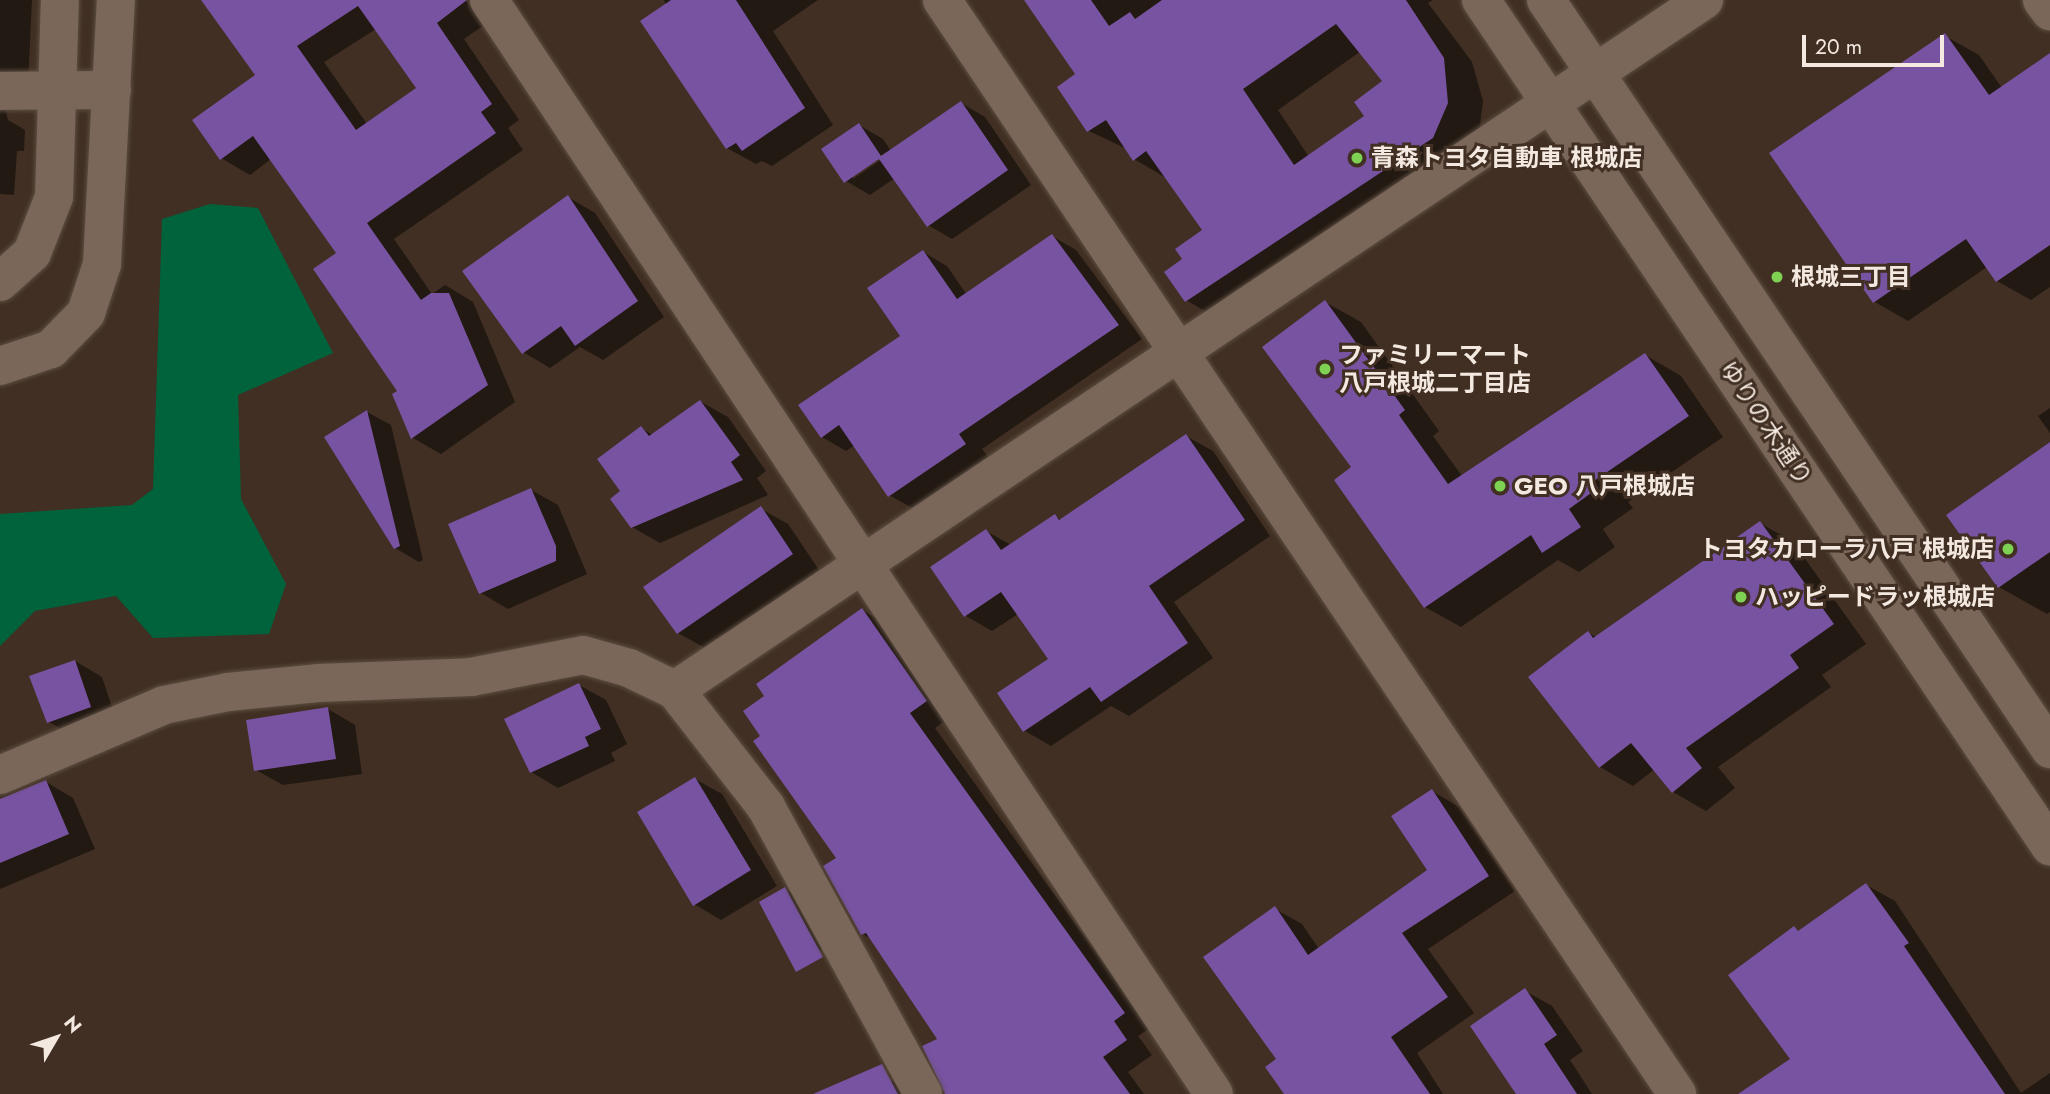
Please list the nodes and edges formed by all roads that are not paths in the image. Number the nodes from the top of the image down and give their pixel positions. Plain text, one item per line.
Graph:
1 (60, 0) edge
2 (116, 0) edge
3 (489, 0) edge
4 (942, 0) edge
5 (1481, 0) edge
6 (1546, 0) edge
7 (1704, 0) edge
8 (2042, 0) edge
9 (2050, 11) edge
10 (1595, 74) junction
11 (55, 90) junction
12 (112, 90) junction
13 (0, 91) edge
14 (1552, 104) junction
15 (0, 282) edge
16 (1178, 352) junction
17 (0, 366) edge
18 (862, 560) junction
19 (675, 690) junction
20 (2050, 749) edge
21 (0, 775) edge
22 (2050, 846) edge
23 (923, 1094) edge
24 (1214, 1094) edge
25 (1677, 1094) edge

1 - 11 street
2 - 12 street
3 - 18 street
4 - 16 street
5 - 14 street, ゆりの木通り
6 - 10 street
7 - 10 street
8 - 9 street
10 - 14 street
10 - 20 street
11 - 12 street
11 - 13 street
11 - 15 street
12 - 17 street
14 - 16 street
14 - 22 street, ゆりの木通り
16 - 18 street
16 - 25 street
18 - 19 street
18 - 24 street
19 - 21 street
19 - 23 street

